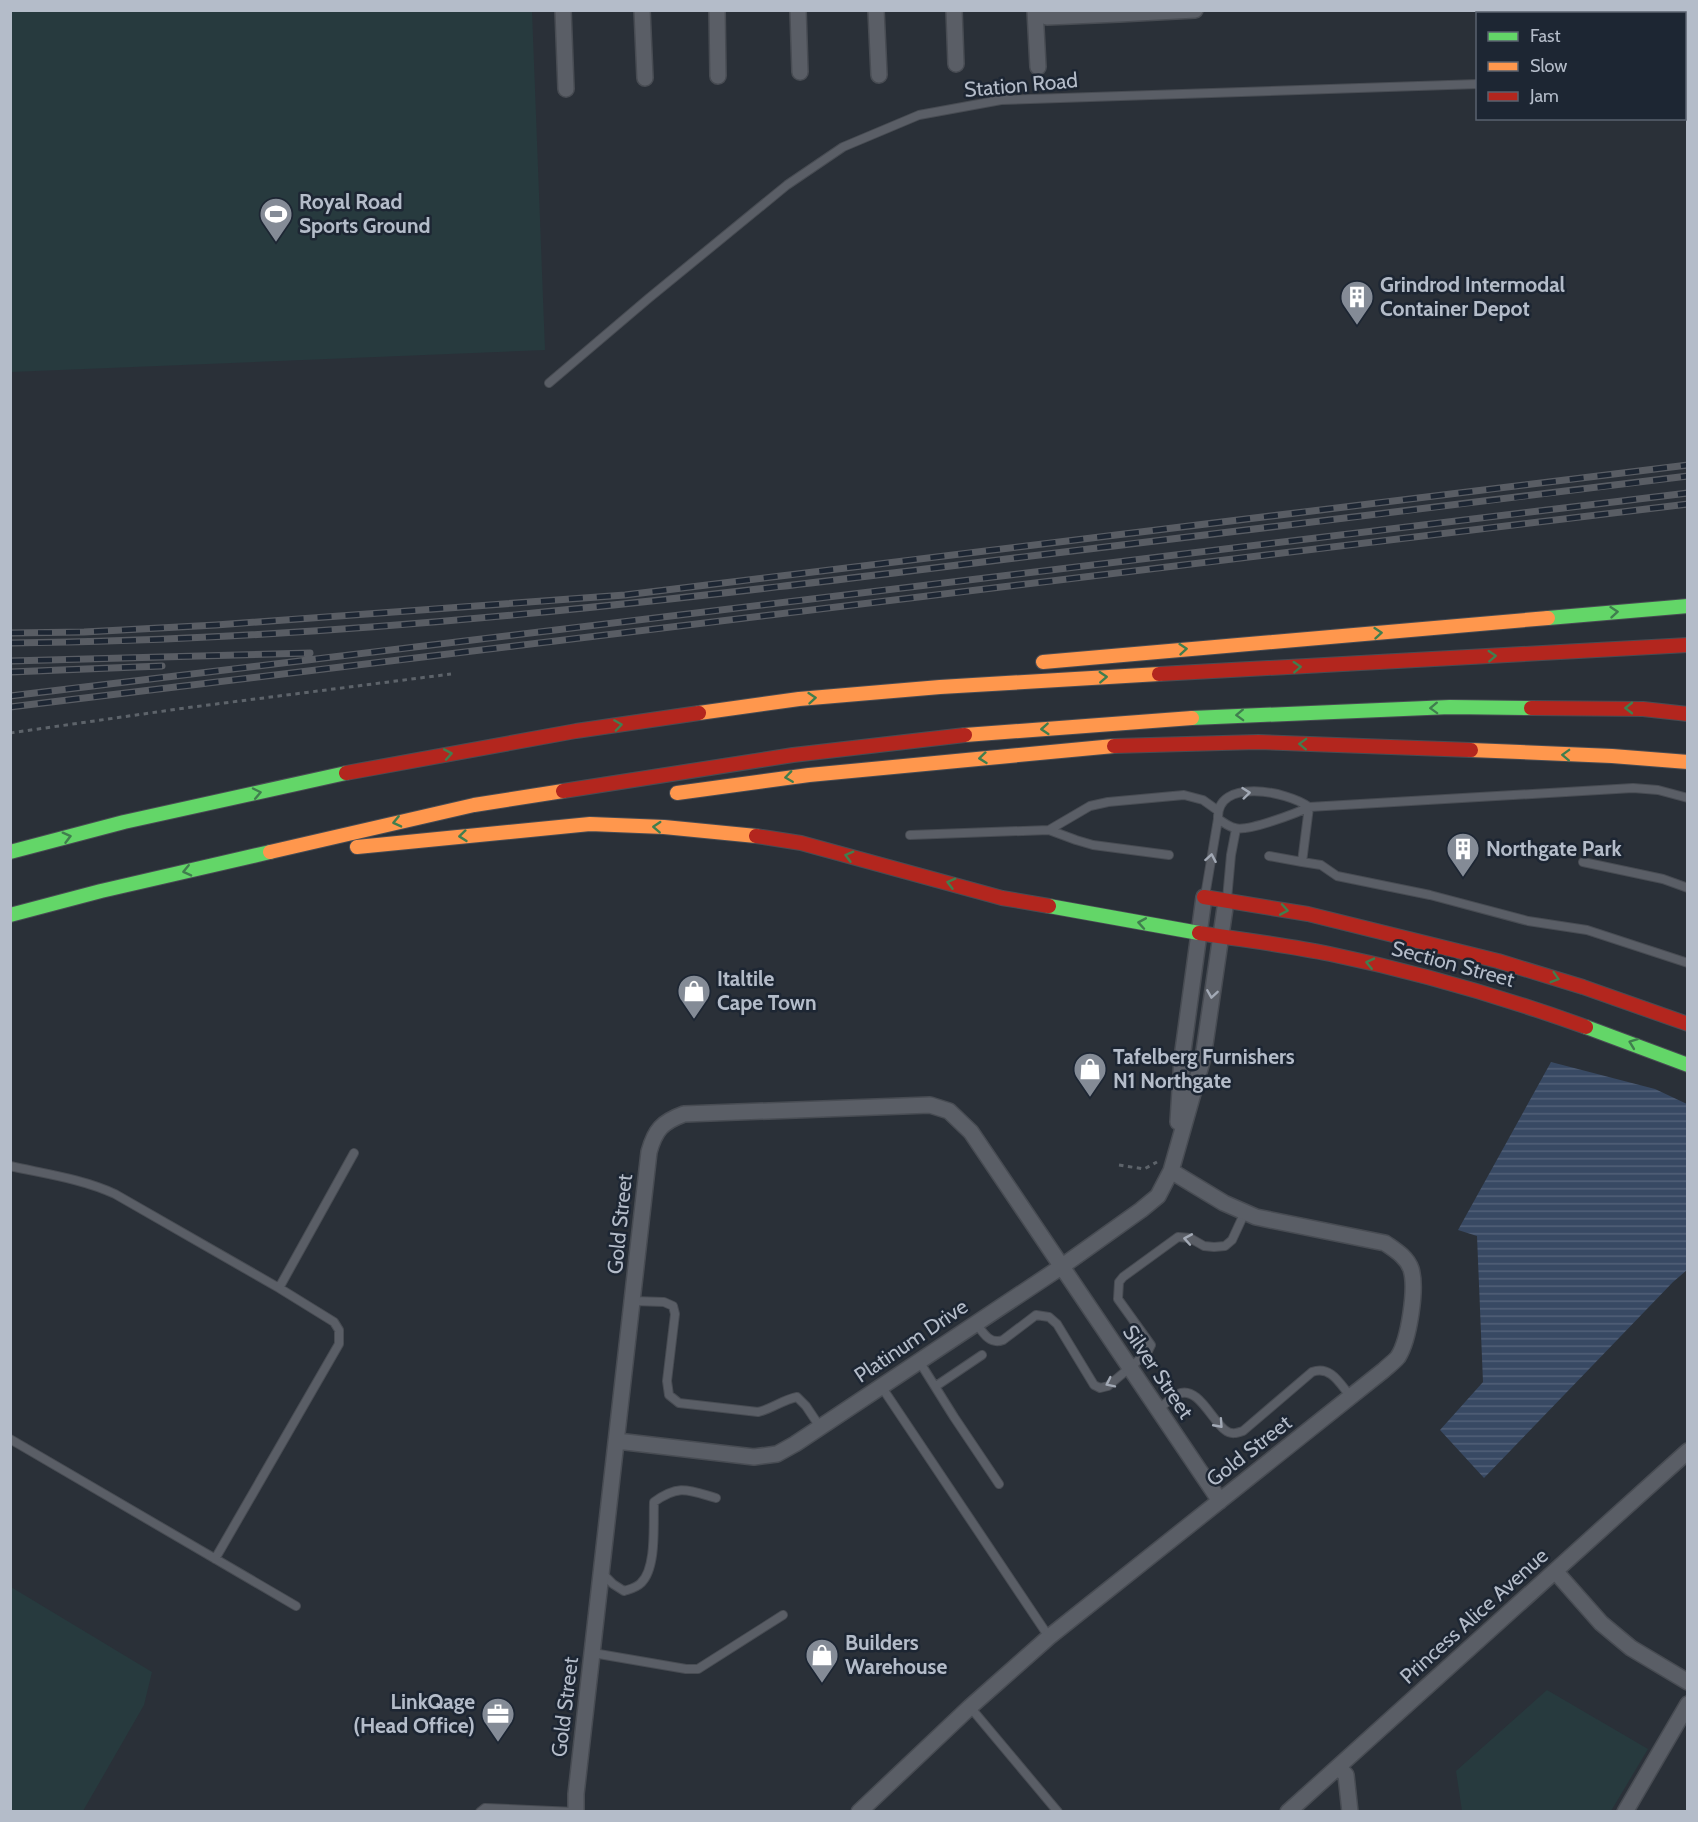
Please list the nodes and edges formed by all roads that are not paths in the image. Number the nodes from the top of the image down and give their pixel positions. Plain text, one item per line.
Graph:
1 (563, 10) edge
2 (642, 10) edge
3 (717, 10) edge
4 (798, 10) edge
5 (876, 10) edge
6 (954, 10) edge
7 (1195, 10) edge
8 (1119, 12) edge
9 (1041, 14) edge
10 (956, 63) dead end
11 (1038, 67) dead end
12 (800, 72) dead end
13 (879, 75) dead end
14 (718, 76) dead end
15 (645, 78) dead end
16 (1476, 84) edge
17 (566, 88) dead end
18 (549, 383) dead end
19 (1688, 605) edge
20 (1688, 645) edge
21 (1030, 664) dead end
22 (1007, 670) dead end
23 (939, 687) junction
24 (1688, 714) edge
25 (1688, 762) edge
26 (660, 795) dead end
27 (1688, 798) edge
28 (568, 803) dead end
29 (474, 805) junction
30 (1308, 807) junction
31 (1217, 810) junction
32 (1218, 819) junction
33 (1236, 829) junction
34 (1049, 830) junction
35 (910, 835) dead end
36 (10, 852) edge
37 (1169, 855) dead end
38 (1269, 856) dead end
39 (244, 858) junction
40 (1302, 862) junction
41 (1583, 862) dead end
42 (1688, 888) edge
43 (1204, 897) junction
44 (1226, 901) junction
45 (10, 915) edge
46 (1199, 933) junction
47 (1221, 936) junction
48 (1688, 963) edge
49 (1688, 1024) edge
50 (1688, 1065) edge
51 (1176, 1152) junction
52 (354, 1153) dead end
53 (10, 1166) edge
54 (1165, 1167) junction
55 (1245, 1212) junction
56 (1061, 1267) junction
57 (279, 1288) junction
58 (633, 1301) junction
59 (976, 1323) junction
60 (982, 1355) dead end
61 (920, 1361) junction
62 (1130, 1367) junction
63 (881, 1386) junction
64 (936, 1386) junction
65 (1351, 1397) junction
66 (1158, 1409) junction
67 (820, 1427) junction
68 (10, 1439) edge
69 (617, 1441) junction
70 (1688, 1451) edge
71 (999, 1484) dead end
72 (716, 1498) dead end
73 (1220, 1501) junction
74 (215, 1559) junction
75 (1555, 1571) junction
76 (602, 1574) junction
77 (296, 1606) dead end
78 (783, 1615) dead end
79 (1049, 1637) junction
80 (593, 1653) junction
81 (1688, 1682) edge
82 (1688, 1704) edge
83 (970, 1707) junction
84 (1338, 1767) junction
85 (515, 1811) edge
86 (480, 1812) edge
87 (576, 1812) edge
88 (859, 1812) edge
89 (1058, 1812) edge
90 (1288, 1812) edge
91 (1350, 1812) edge
92 (1625, 1812) edge

1 - 17 street
2 - 15 street
3 - 14 street
4 - 12 street
5 - 13 street
6 - 10 street
7 - 8 street
8 - 9 street
9 - 11 street
16 - 18 lane, Station Road
21 -> 19 main road
23 -> 20 main road
22 - 23 main road
36 -> 23 main road
24 -> 29 main road
25 -> 26 main road
27 - 30 lane
28 - 29 main road
29 -> 39 main road
31 -> 30 lane
30 - 33 lane
30 - 40 lane
31 - 32 lane
31 - 34 lane
32 - 33 lane
43 -> 32 lane
33 - 44 lane
34 - 35 lane
34 - 37 lane
38 - 40 lane
39 -> 45 main road
46 -> 39 main road, Section Street
40 - 48 lane
41 - 42 lane
43 - 44 main road, Section Street
43 - 46 street, Platinum Drive
44 - 47 street, Platinum Drive
44 -> 49 main road, Section Street
46 - 47 main road, Section Street
46 - 51 street, Platinum Drive
50 -> 47 main road, Section Street
47 -> 51 street, Platinum Drive
51 - 54 street, Platinum Drive
52 - 57 lane
53 - 57 lane
54 - 55 street, Gold Street
54 - 56 street, Platinum Drive
55 -> 62 lane
55 - 65 street, Gold Street
56 - 58 street, Gold Street
56 - 59 street, Platinum Drive
56 - 62 street, Silver Street
57 - 74 lane
58 - 67 lane
58 - 69 street, Gold Street
59 - 61 street, Platinum Drive
62 -> 59 lane
60 - 64 lane
61 - 63 street, Platinum Drive
61 - 64 lane
62 - 66 street, Silver Street
63 - 67 street, Platinum Drive
63 - 79 lane
64 - 71 lane
66 -> 65 lane
65 - 73 street, Gold Street
66 - 73 street, Silver Street
67 - 69 street, Platinum Drive
68 - 74 lane
69 - 76 street, Gold Street
70 - 75 street, Princess Alice Avenue
72 - 76 lane
73 - 79 street, Gold Street
74 - 77 lane
75 - 81 street
75 - 84 street, Princess Alice Avenue
76 - 80 street, Gold Street
78 - 80 lane
79 - 83 street, Gold Street
80 - 87 street, Gold Street
82 - 92 street
83 - 88 street, Gold Street
83 - 89 lane
84 - 90 street, Princess Alice Avenue
84 - 91 street
85 - 86 lane
85 - 87 lane

